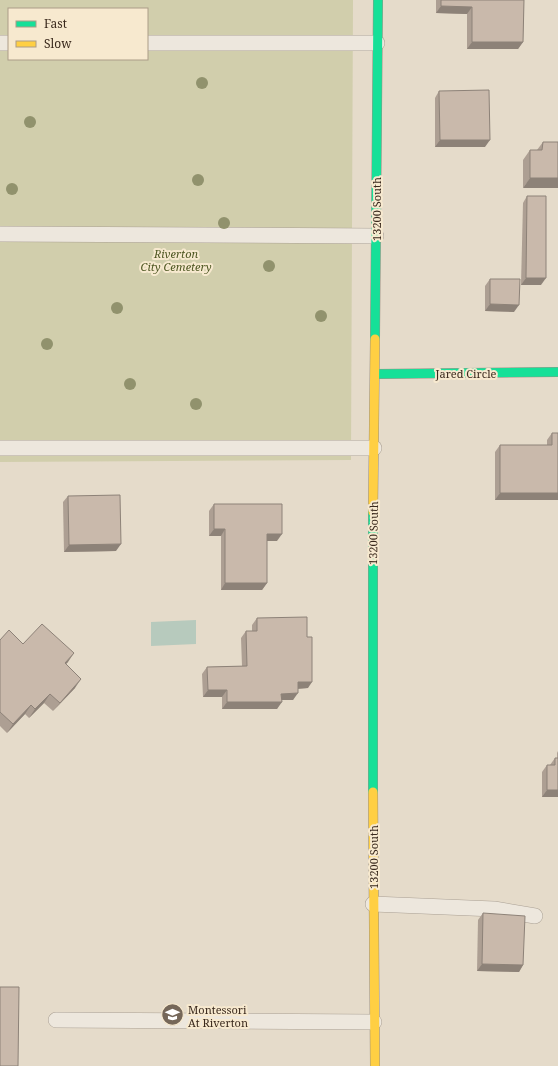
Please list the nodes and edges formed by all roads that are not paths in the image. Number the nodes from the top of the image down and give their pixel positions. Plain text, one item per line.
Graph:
1 (378, 0) edge
2 (148, 43) edge
3 (377, 43) junction
4 (0, 234) edge
5 (376, 236) junction
6 (558, 372) edge
7 (375, 374) junction
8 (0, 448) edge
9 (374, 448) junction
10 (373, 904) junction
11 (535, 916) dead end
12 (56, 1020) dead end
13 (374, 1022) junction
14 (375, 1066) edge

1 - 3 street, 13200 South
2 - 3 lane
3 - 5 street, 13200 South
4 - 5 lane
5 - 7 street, 13200 South
6 - 7 street, Jared Circle
7 - 9 street, 13200 South
8 - 9 lane
9 - 10 street, 13200 South
10 - 11 lane
10 - 13 street, 13200 South
12 - 13 lane
13 - 14 street, 13200 South

